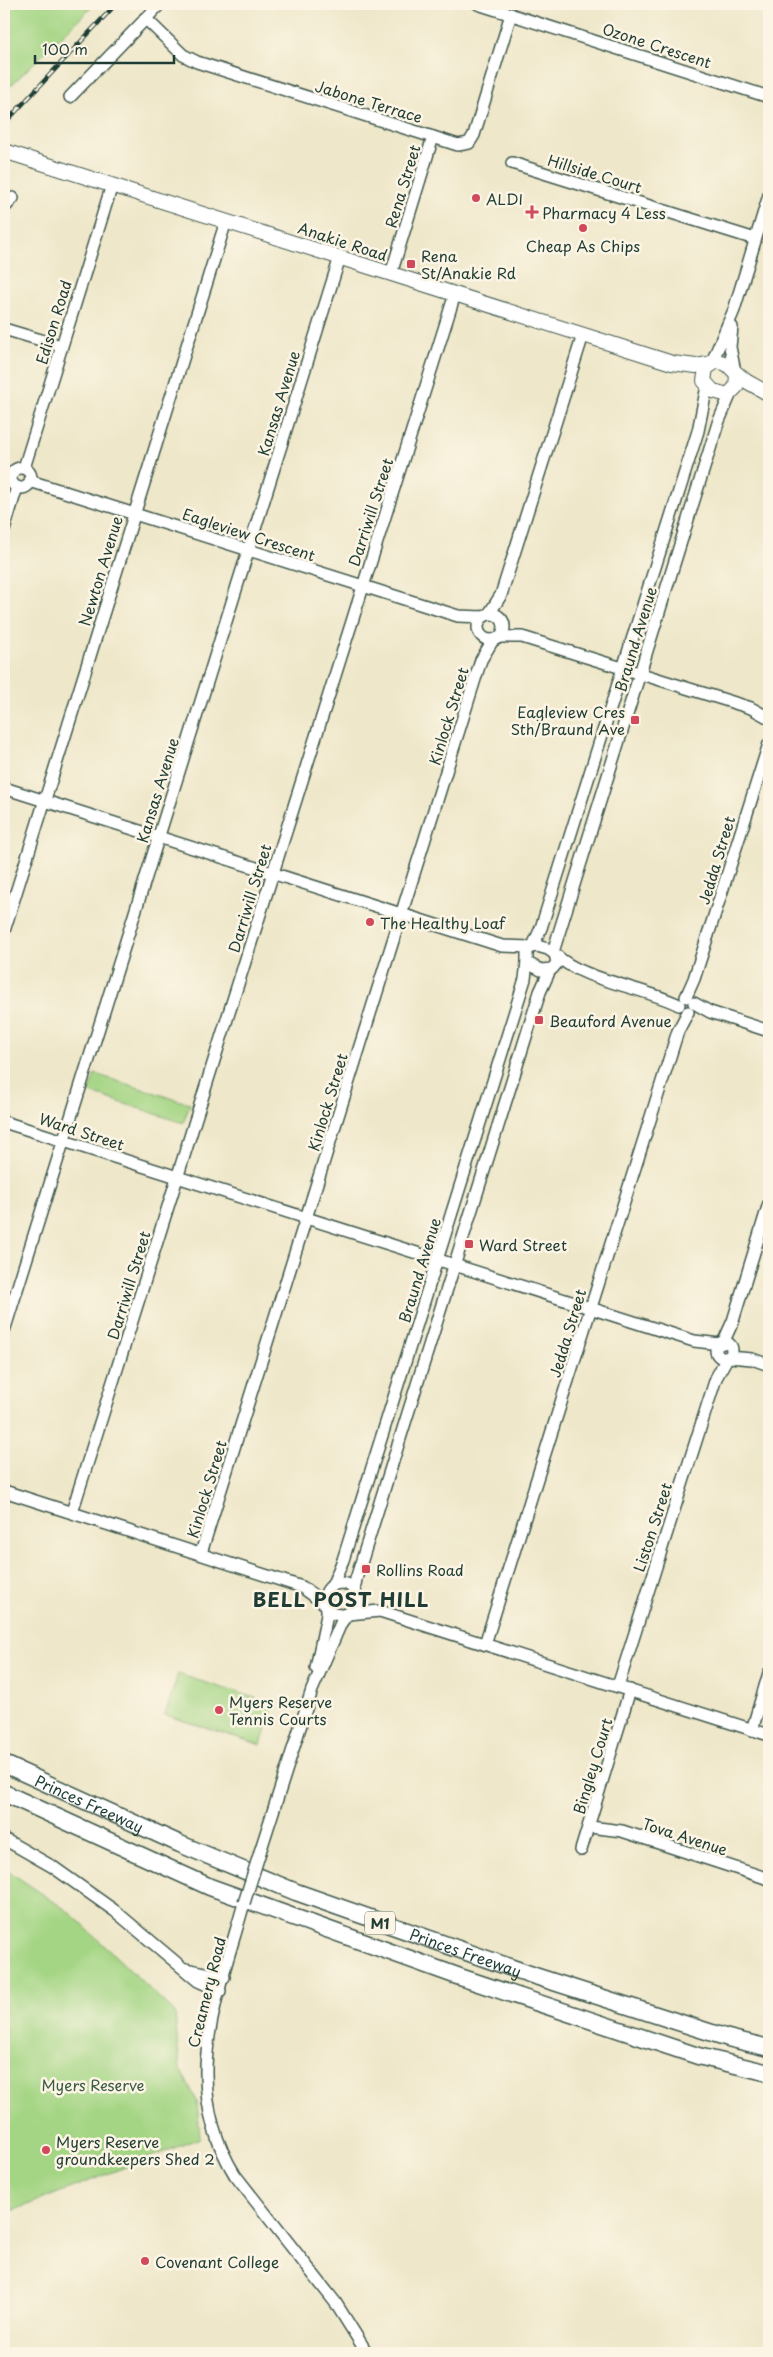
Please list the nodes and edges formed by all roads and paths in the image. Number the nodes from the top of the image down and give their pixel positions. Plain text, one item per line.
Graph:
1 (160, 4) edge
2 (478, 4) edge
3 (511, 14) junction
4 (145, 18) junction
5 (70, 97) dead end
6 (769, 97) edge
7 (434, 137) junction
8 (4, 150) edge
9 (512, 163) dead end
10 (112, 185) junction
11 (769, 195) edge
12 (13, 198) dead end
13 (4, 208) edge
14 (226, 221) junction
15 (756, 239) junction
16 (340, 257) junction
17 (391, 274) junction
18 (455, 294) junction
19 (734, 310) junction
20 (4, 329) edge
21 (583, 335) junction
22 (61, 346) junction
23 (712, 362) junction
24 (672, 363) junction
25 (736, 372) junction
26 (706, 385) junction
27 (732, 393) junction
28 (769, 394) edge
29 (24, 468) junction
30 (8, 471) edge
31 (30, 481) junction
32 (17, 487) junction
33 (678, 495) junction
34 (695, 500) junction
35 (134, 513) junction
36 (4, 530) edge
37 (248, 549) junction
38 (362, 586) junction
39 (501, 595) junction
40 (486, 615) junction
41 (458, 616) junction
42 (503, 621) junction
43 (488, 635) junction
44 (522, 637) junction
45 (623, 668) junction
46 (640, 673) junction
47 (751, 708) junction
48 (769, 710) edge
49 (769, 718) edge
50 (769, 734) edge
51 (768, 747) edge
52 (4, 788) edge
53 (44, 802) junction
54 (158, 838) junction
55 (272, 874) junction
56 (401, 915) junction
57 (4, 931) edge
58 (502, 946) junction
59 (532, 946) junction
60 (554, 953) junction
61 (526, 961) junction
62 (575, 969) junction
63 (550, 970) junction
64 (687, 1004) junction
65 (769, 1031) edge
66 (4, 1122) edge
67 (64, 1141) junction
68 (177, 1177) junction
69 (769, 1203) edge
70 (306, 1218) junction
71 (438, 1260) junction
72 (454, 1265) junction
73 (590, 1308) junction
74 (4, 1331) edge
75 (724, 1350) junction
76 (769, 1365) edge
77 (4, 1491) edge
78 (72, 1512) junction
79 (202, 1553) junction
80 (332, 1585) junction
81 (302, 1587) junction
82 (355, 1592) junction
83 (326, 1606) junction
84 (380, 1611) junction
85 (348, 1614) junction
86 (485, 1644) junction
87 (769, 1673) edge
88 (618, 1686) junction
89 (312, 1690) junction
90 (630, 1690) junction
91 (752, 1730) junction
92 (769, 1736) edge
93 (4, 1764) edge
94 (4, 1793) edge
95 (590, 1827) junction
96 (4, 1839) edge
97 (582, 1850) dead end
98 (769, 1879) edge
99 (184, 1968) junction
100 (224, 1977) junction
101 (220, 1991) junction
102 (769, 2048) edge
103 (698, 2056) junction
104 (769, 2073) edge
105 (769, 2080) edge
106 (367, 2353) edge

1 - 4 street
2 - 3 street, Ozone Crescent
3 - 6 street, Ozone Crescent
3 - 7 street, Jabone Terrace
4 - 5 street
4 - 7 street, Jabone Terrace
7 - 17 street, Rena Street
8 - 10 main road, Anakie Road
9 - 15 street, Hillside Court
10 - 14 main road, Anakie Road
10 - 22 street, Edison Road
11 - 15 street
12 - 13 street
14 - 16 main road, Anakie Road
14 - 35 street, Newton Avenue
15 - 19 street
16 - 17 main road, Anakie Road
16 - 37 street, Kansas Avenue
17 - 18 main road, Anakie Road
18 - 21 main road, Anakie Road
18 - 38 street, Darriwill Street
19 - 23 street
19 - 25 street
20 - 22 street
21 - 24 main road, Anakie Road
21 - 39 street
22 - 29 street, Edison Road
23 - 24 main road, Anakie Road
23 - 25 main road
23 - 26 main road
24 - 26 main road, Anakie Road
25 - 27 main road
25 - 28 main road
26 - 27 main road
26 - 33 street, Braund Avenue
27 - 28 main road
27 - 34 street, Braund Avenue
29 - 30 street
29 - 31 street
30 - 32 street
31 - 32 street
31 - 35 street, Eagleview Crescent
32 - 36 street
33 - 34 street
33 - 45 street, Braund Avenue
34 - 46 street, Braund Avenue
35 - 37 street, Eagleview Crescent
35 - 53 street, Newton Avenue
37 - 38 street, Eagleview Crescent
37 - 54 street, Kansas Avenue
38 - 41 street, Eagleview Crescent
38 - 55 street, Darriwill Street
39 - 40 street
39 - 42 street
40 - 41 street, Eagleview Crescent
40 - 42 street, Eagleview Crescent
40 - 43 street
41 - 43 street, Eagleview Crescent
42 - 43 street
42 - 44 street
43 - 44 street
43 - 56 street, Kinlock Street
44 - 45 street
45 - 46 street
45 - 59 street, Braund Avenue
46 - 47 street
46 - 60 street, Braund Avenue
47 - 48 street
47 - 49 street
50 - 51 street, Jedda Street
51 - 64 street, Jedda Street
52 - 53 street
53 - 54 street
53 - 57 street, Newton Avenue
54 - 55 street
54 - 67 street, Kansas Avenue
55 - 56 street
55 - 68 street, Darriwill Street
56 - 58 street
56 - 70 street, Kinlock Street
58 - 59 street
58 - 61 street
59 - 60 street
59 - 61 street
60 - 62 street
60 - 63 street
61 - 63 street
61 - 71 street, Braund Avenue
62 - 63 street
62 - 64 street
63 - 72 street
64 - 65 street
64 - 73 street, Jedda Street
66 - 67 street, Ward Street
67 - 68 street, Ward Street
67 - 74 street, Kansas Avenue
68 - 70 street, Ward Street
68 - 78 street, Darriwill Street
69 - 75 street, Liston Street
70 - 71 street, Ward Street
70 - 79 street, Kinlock Street
71 - 72 street, Ward Street
71 - 80 street, Braund Avenue
72 - 73 street, Ward Street
72 - 82 street
73 - 75 street, Ward Street
73 - 86 street, Jedda Street
75 - 76 street, Ward Street
75 - 88 street, Liston Street
77 - 78 street
78 - 79 street
79 - 81 street
80 - 81 street
80 - 82 street
80 - 83 street
81 - 83 street
82 - 84 street
82 - 85 street
83 - 85 street
83 - 89 street, Creamery Road
84 - 85 street
84 - 86 street
85 - 89 street, Creamery Road
86 - 88 street
87 - 91 street
88 - 90 street
89 - 100 street, Creamery Road, bridge
90 - 91 street
90 - 95 street, Bingley Court
91 - 92 street
93 - 102 highway, Princes Freeway / M1
94 - 103 highway, Princes Freeway / M1
95 - 97 street, Bingley Court
95 - 98 street, Tova Avenue
96 - 99 street
99 - 100 street
99 - 101 street
100 - 101 street, Creamery Road
101 - 106 street, Creamery Road
103 - 104 highway, Princes Freeway / M1
103 - 105 highway

